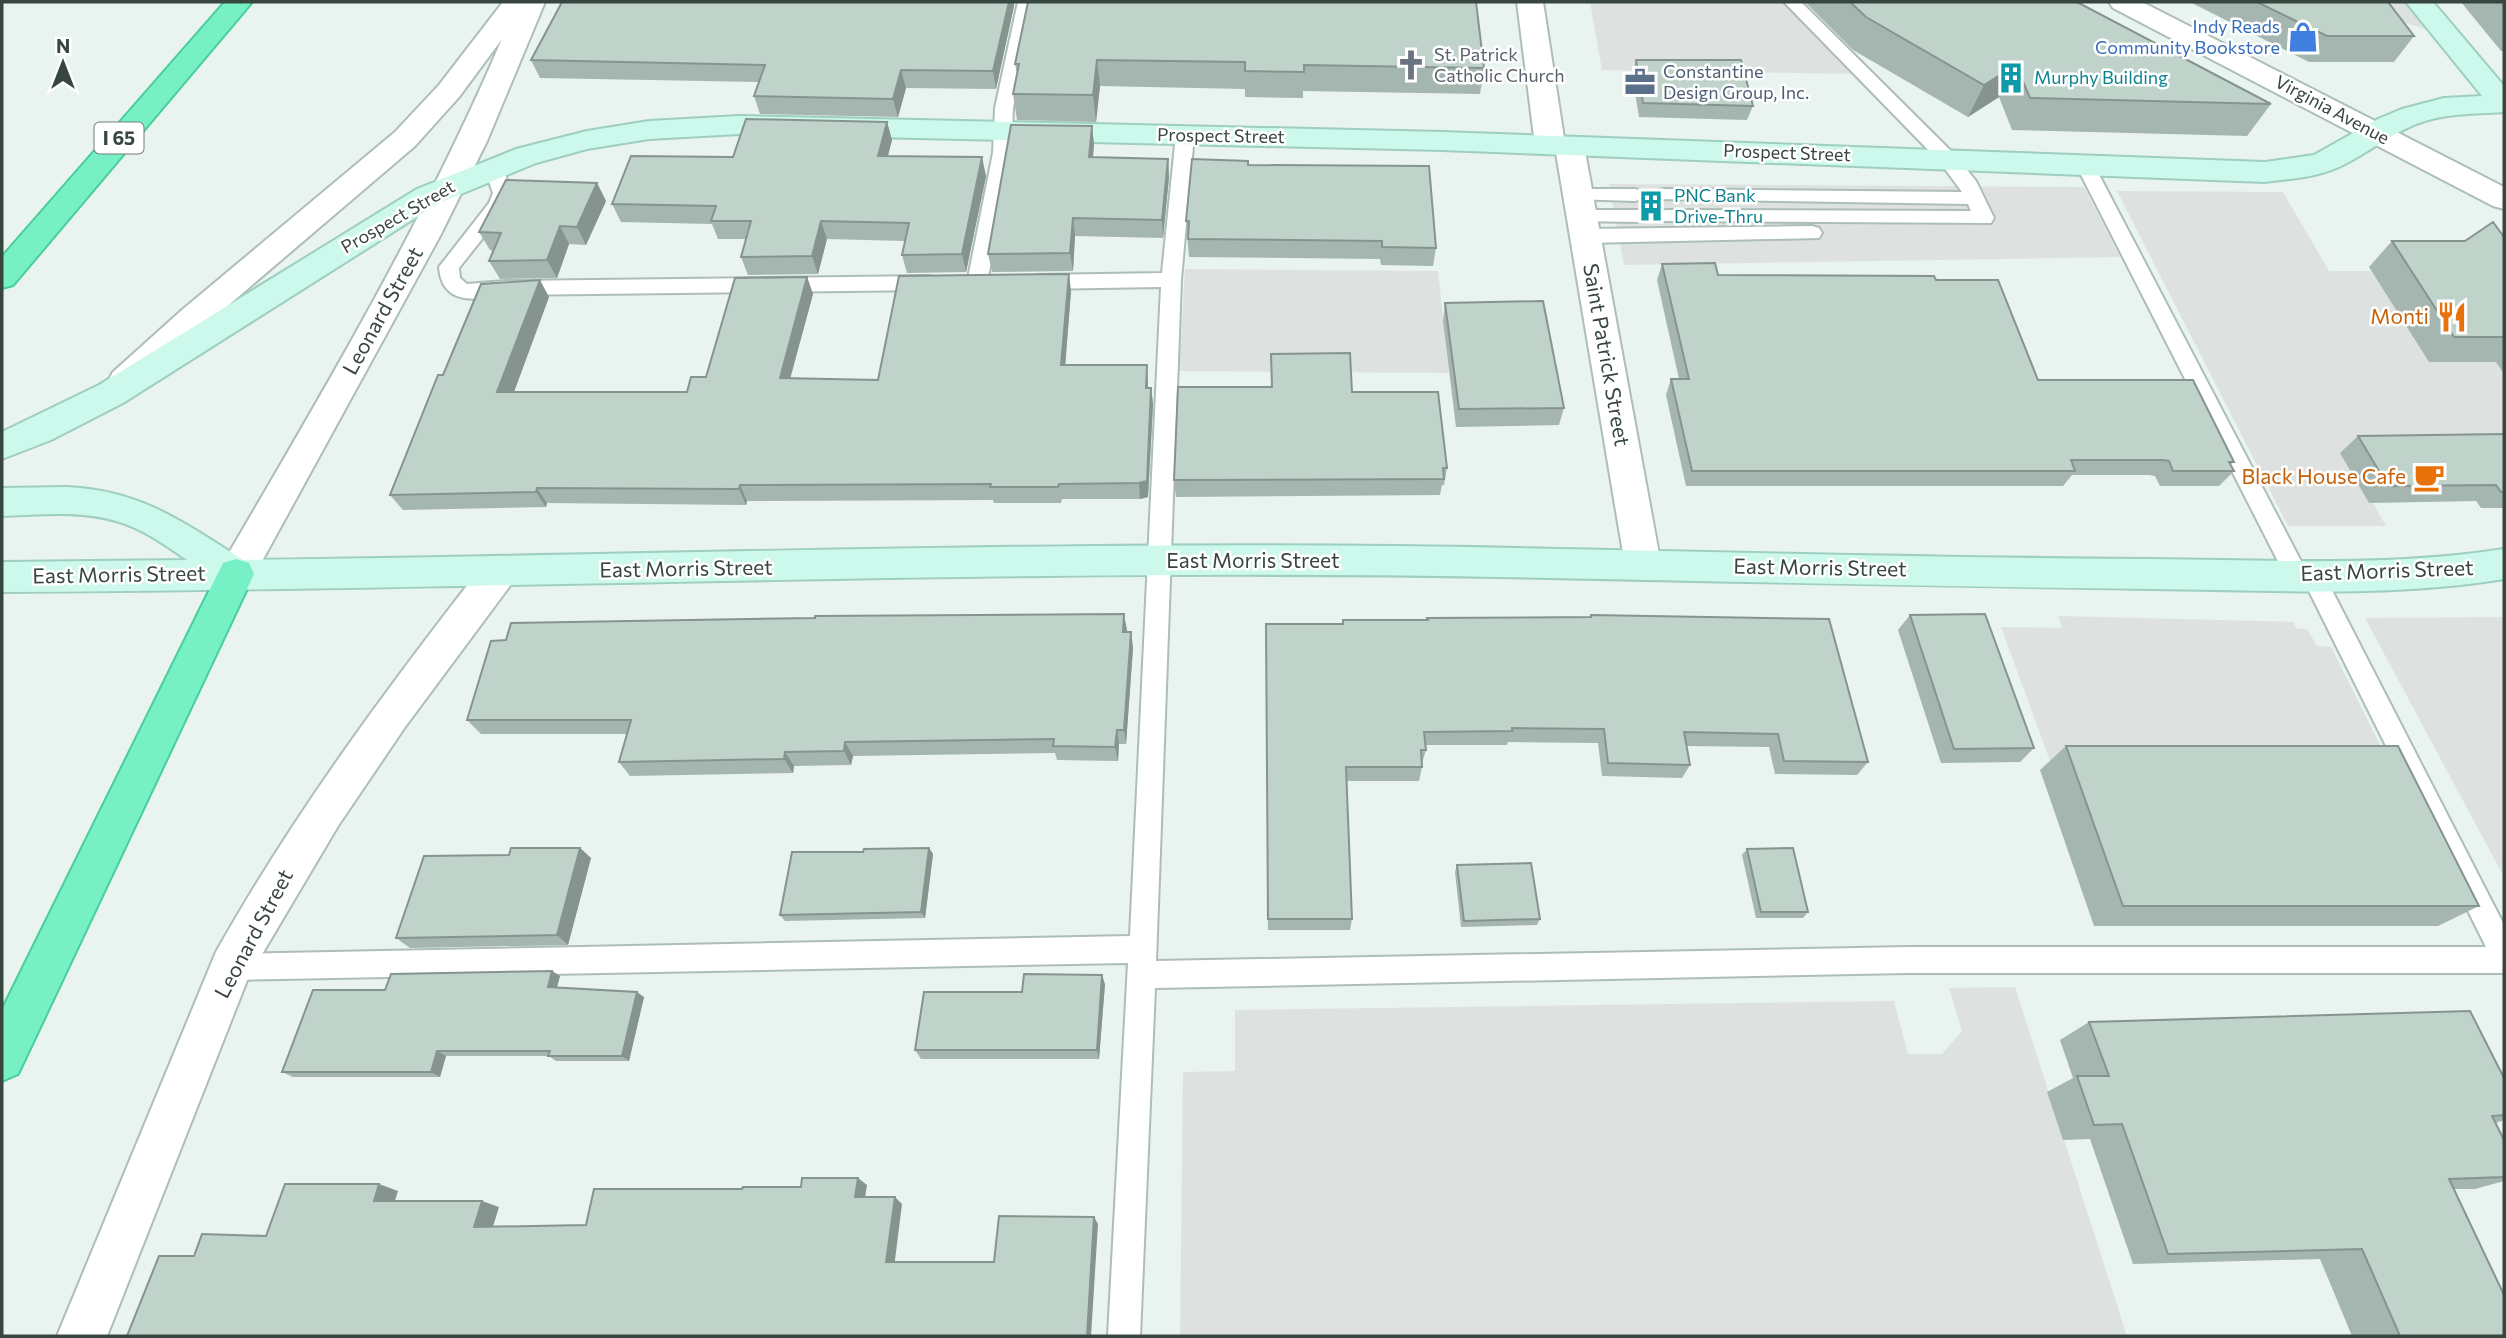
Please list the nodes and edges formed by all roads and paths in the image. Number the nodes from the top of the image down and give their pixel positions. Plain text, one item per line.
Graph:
1 (239, 2) edge
2 (517, 2) edge
3 (532, 2) edge
4 (1026, 2) edge
5 (1530, 2) edge
6 (1792, 2) edge
7 (2122, 2) edge
8 (2419, 2) edge
9 (2504, 103) edge
10 (1003, 132) junction
11 (2375, 133) junction
12 (1185, 135) junction
13 (1560, 146) junction
14 (1947, 158) junction
15 (2085, 165) junction
16 (494, 168) junction
17 (451, 186) junction
18 (1635, 195) dead end
19 (1663, 195) dead end
20 (1976, 198) junction
21 (2504, 199) edge
22 (1582, 216) junction
23 (1639, 216) dead end
24 (1667, 216) dead end
25 (1984, 218) junction
26 (2, 276) edge
27 (1171, 280) junction
28 (1018, 282) edge
29 (111, 394) junction
30 (2, 446) edge
31 (2, 502) edge
32 (1158, 560) junction
33 (2504, 564) edge
34 (1643, 565) junction
35 (499, 572) junction
36 (236, 574) junction
37 (2304, 574) junction
38 (2, 577) edge
39 (2504, 953) edge
40 (2504, 960) edge
41 (1142, 962) junction
42 (231, 967) junction
43 (2, 1058) edge
44 (82, 1336) edge
45 (1124, 1336) edge

1 - 26 highway, I 65
2 - 29 street
3 - 17 street, Leonard Street
4 - 10 lane
5 - 13 street, Saint Patrick Street
6 - 14 lane
7 - 11 street, Virginia Avenue
8 - 9 main road
9 - 11 main road, Prospect Street
10 - 12 main road, Prospect Street
10 - 16 main road, Prospect Street
10 - 16 lane
11 - 15 main road, Prospect Street
11 - 21 street, Virginia Avenue
12 - 13 main road, Prospect Street
12 - 27 lane
13 - 14 main road, Prospect Street
13 - 22 street, Saint Patrick Street
14 - 15 main road, Prospect Street
14 - 20 lane
15 - 37 lane
16 - 17 main road, Prospect Street
17 - 29 main road, Prospect Street
17 - 36 street, Leonard Street
18 - 22 lane
19 - 20 lane
20 - 25 lane
22 - 23 lane
22 - 25 lane
22 - 34 street, Saint Patrick Street
24 - 25 lane
27 - 28 lane
27 - 32 lane
29 - 30 main road, Prospect Street
31 - 36 main road
32 - 34 main road, East Morris Street
32 - 35 main road, East Morris Street
32 - 41 lane
33 - 37 main road, East Morris Street
34 - 37 main road, East Morris Street
35 - 36 main road, East Morris Street
35 - 42 street, Leonard Street
36 - 38 main road, East Morris Street
36 - 43 highway
37 - 39 lane
40 - 41 lane
41 - 42 lane
41 - 45 lane
42 - 44 street, Leonard Street

